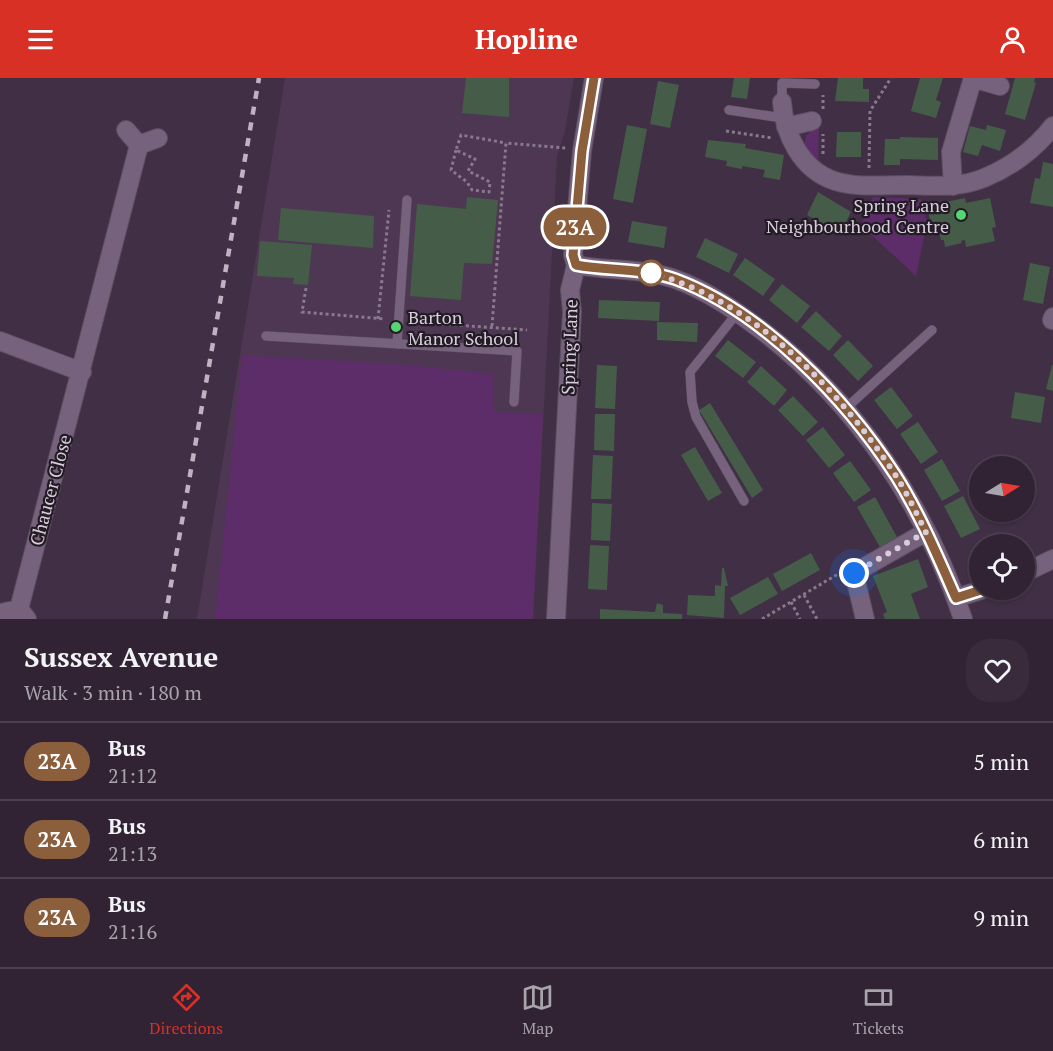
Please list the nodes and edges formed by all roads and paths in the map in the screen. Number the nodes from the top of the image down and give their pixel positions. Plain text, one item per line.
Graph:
1 (594, 78) edge
2 (891, 78) edge
3 (973, 78) edge
4 (815, 84) dead end
5 (1000, 86) dead end
6 (729, 110) dead end
7 (812, 121) dead end
8 (786, 122) junction
9 (1053, 128) edge
10 (126, 130) dead end
11 (726, 131) dead end
12 (158, 138) dead end
13 (506, 144) junction
14 (140, 145) junction
15 (456, 150) junction
16 (582, 151) junction
17 (868, 185) junction
18 (953, 186) junction
19 (408, 200) dead end
20 (389, 210) dead end
21 (576, 265) junction
22 (738, 312) junction
23 (378, 319) dead end
24 (492, 326) dead end
25 (932, 330) dead end
26 (266, 336) dead end
27 (0, 341) edge
28 (397, 344) junction
29 (82, 372) junction
30 (514, 402) dead end
31 (845, 409) junction
32 (744, 501) dead end
33 (926, 532) junction
34 (1053, 559) edge
35 (1035, 568) edge
36 (854, 573) junction
37 (969, 594) edge
38 (804, 595) junction
39 (956, 598) junction
40 (791, 602) junction
41 (1, 613) edge
42 (23, 614) edge
43 (555, 619) edge
44 (764, 619) edge
45 (800, 619) edge
46 (817, 619) edge
47 (865, 619) edge
48 (963, 619) edge

1 - 16 street, Spring Lane
2 - 17 path
3 - 5 street
3 - 18 street
4 - 8 lane
6 - 8 lane
7 - 8 street
8 - 11 path
8 - 17 street
9 - 18 street
10 - 14 street
12 - 14 street
13 - 15 path
13 - 16 path
13 - 24 path
14 - 29 street, Chaucer Close
15 - 15 path
16 - 21 street, Spring Lane
17 - 18 street
19 - 28 lane
20 - 23 path
21 - 22 street
21 - 43 street, Spring Lane
22 - 31 street
22 - 32 lane
25 - 31 lane
26 - 28 lane
27 - 29 street
28 - 30 lane
29 - 42 street, Chaucer Close
31 - 33 street
33 - 36 street
33 - 39 street
34 - 35 street
36 - 38 path
36 - 47 street
37 - 39 street
38 - 40 path
38 - 46 path
39 - 48 street
40 - 44 path
40 - 45 path
41 - 42 street, Chaucer Close

